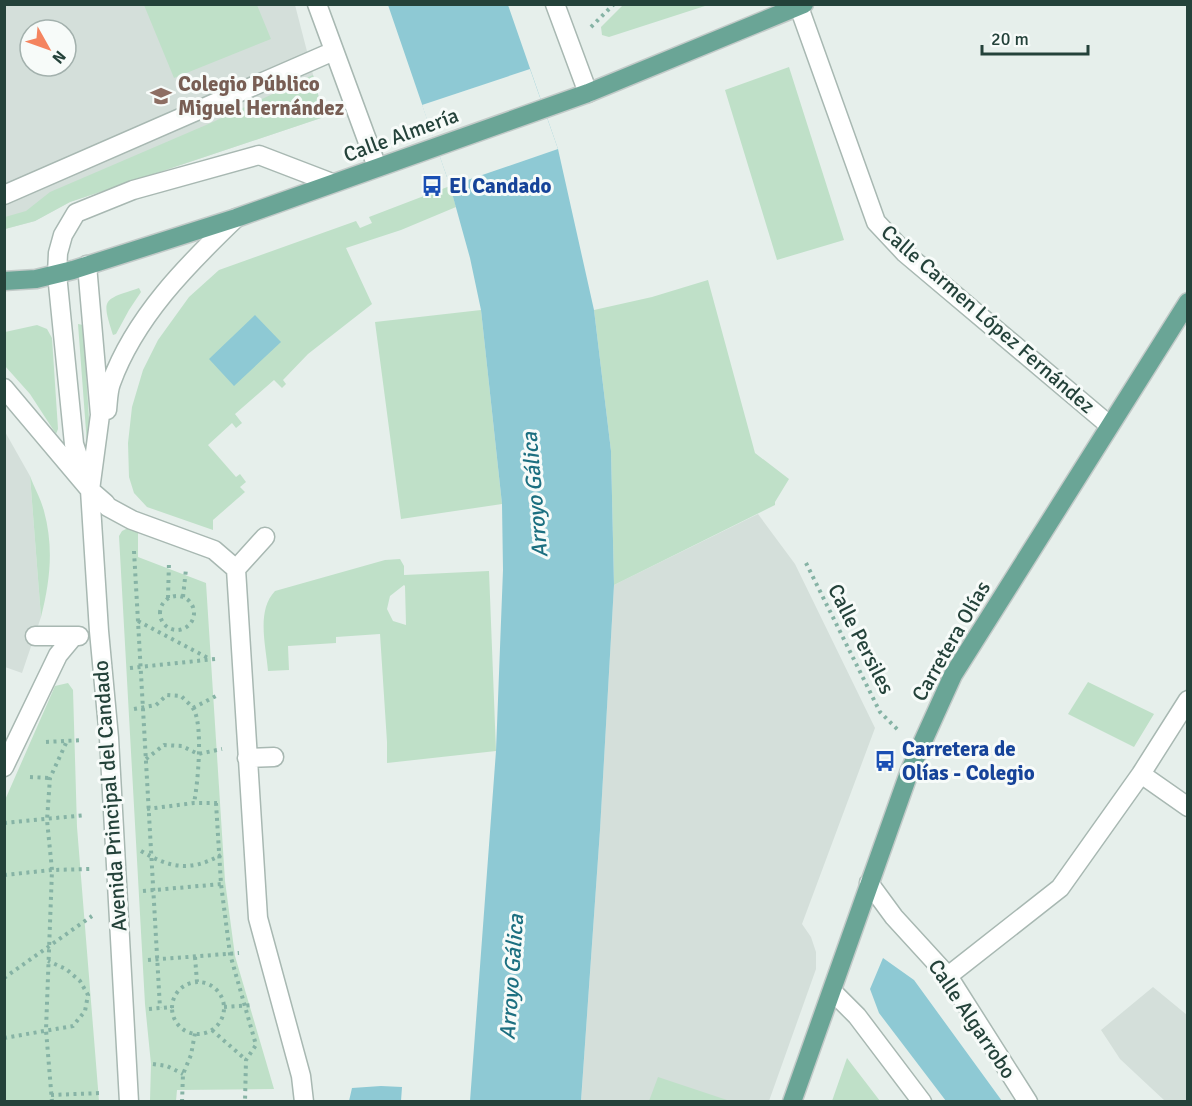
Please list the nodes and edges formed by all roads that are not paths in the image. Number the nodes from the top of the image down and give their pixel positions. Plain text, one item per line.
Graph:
1 (317, 4) edge
2 (555, 4) edge
3 (802, 6) edge
4 (334, 51) junction
5 (588, 93) junction
6 (376, 167) junction
7 (332, 183) junction
8 (4, 195) edge
9 (236, 218) junction
10 (87, 265) junction
11 (57, 274) junction
12 (4, 281) edge
13 (1188, 302) edge
14 (4, 388) edge
15 (1109, 425) junction
16 (90, 490) junction
17 (265, 537) dead end
18 (236, 569) junction
19 (99, 631) junction
20 (35, 636) dead end
21 (73, 637) junction
22 (1188, 700) edge
23 (247, 753) junction
24 (274, 757) dead end
25 (4, 767) edge
26 (1141, 774) junction
27 (1188, 807) edge
28 (868, 883) junction
29 (948, 976) junction
30 (832, 992) junction
31 (129, 1096) edge
32 (304, 1101) edge
33 (792, 1101) edge
34 (922, 1101) edge
35 (1028, 1101) edge

1 - 4 street
2 - 5 street
3 - 5 main road, Calle Almería
3 - 15 street, Calle Carmen López Fernández
4 - 6 street
4 - 8 street
5 - 6 main road, Calle Almería
6 - 7 main road, Calle Almería
7 - 9 main road, Calle Almería
7 - 11 street, Avenida Principal del Candado
9 - 10 main road, Calle Almería
9 - 16 street, Avenida Principal del Candado
10 - 11 main road, Calle Almería
10 - 16 street, Avenida Principal del Candado
11 - 12 main road, Calle Almería
11 - 16 street, Avenida Principal del Candado
13 - 15 main road, Carretera Olías
14 - 16 street
15 - 28 main road, Carretera Olías
16 - 18 street
16 - 19 street, Avenida Principal del Candado
17 - 18 street
18 - 23 street
19 - 21 street
19 - 31 street, Avenida Principal del Candado
20 - 21 street
21 - 25 street
22 - 26 street
23 - 24 street
23 - 32 street
26 - 27 street
26 - 29 street
28 - 29 street, Calle Algarrobo
28 - 30 main road, Carretera Olías
29 - 35 street, Calle Algarrobo
30 - 33 main road, Carretera Olías
30 - 34 street

